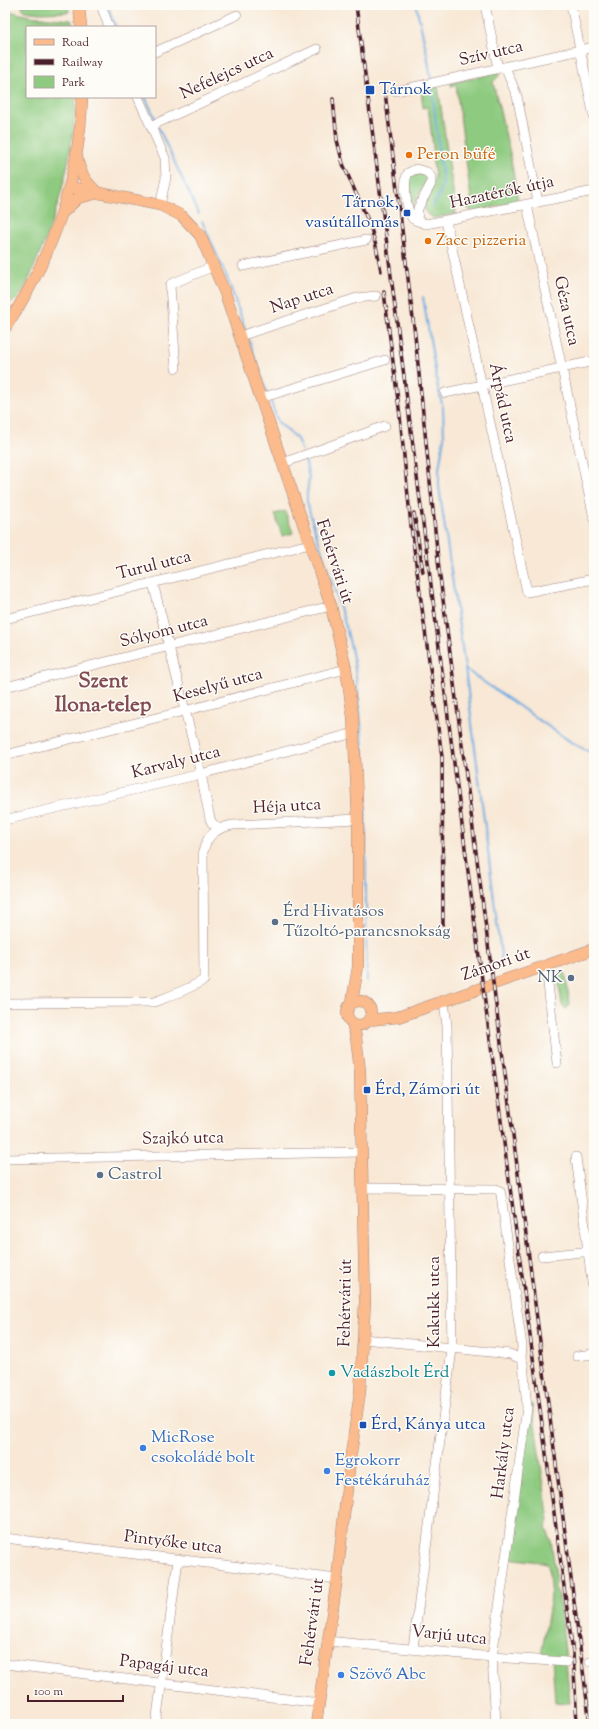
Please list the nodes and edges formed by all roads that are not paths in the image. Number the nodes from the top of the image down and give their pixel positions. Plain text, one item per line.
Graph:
1 (79, 5) edge
2 (101, 5) edge
3 (485, 5) edge
4 (571, 5) edge
5 (237, 15) dead end
6 (81, 26) edge
7 (110, 26) edge
8 (594, 47) edge
9 (317, 50) dead end
10 (580, 50) junction
11 (156, 52) edge
12 (501, 67) junction
13 (396, 91) dead end
14 (82, 98) edge
15 (138, 98) edge
16 (594, 117) edge
17 (151, 126) junction
18 (76, 155) junction
19 (69, 187) junction
20 (594, 191) edge
21 (98, 193) junction
22 (538, 202) junction
23 (160, 205) junction
24 (527, 205) junction
25 (61, 215) junction
26 (417, 221) junction
27 (446, 221) junction
28 (366, 240) dead end
29 (214, 266) junction
30 (243, 266) dead end
31 (376, 296) dead end
32 (5, 328) edge
33 (240, 336) junction
34 (385, 360) dead end
35 (594, 361) edge
36 (176, 368) dead end
37 (562, 368) junction
38 (482, 385) junction
39 (445, 393) dead end
40 (261, 398) junction
41 (385, 426) dead end
42 (283, 463) junction
43 (594, 518) edge
44 (310, 544) junction
45 (594, 579) edge
46 (153, 583) junction
47 (331, 606) junction
48 (5, 620) edge
49 (169, 647) junction
50 (346, 669) junction
51 (5, 687) edge
52 (184, 711) junction
53 (354, 733) junction
54 (5, 755) edge
55 (201, 774) junction
56 (358, 819) junction
57 (5, 820) edge
58 (219, 829) junction
59 (594, 949) edge
60 (546, 966) junction
61 (358, 967) junction
62 (444, 1001) junction
63 (352, 1002) junction
64 (5, 1003) edge
65 (367, 1005) junction
66 (408, 1013) junction
67 (366, 1022) junction
68 (352, 1023) junction
69 (557, 1063) dead end
70 (360, 1071) junction
71 (362, 1152) junction
72 (576, 1157) dead end
73 (5, 1159) edge
74 (362, 1188) junction
75 (450, 1188) junction
76 (591, 1252) edge
77 (542, 1256) dead end
78 (594, 1298) edge
79 (363, 1339) junction
80 (452, 1349) junction
81 (594, 1354) edge
82 (577, 1356) dead end
83 (522, 1359) junction
84 (5, 1538) edge
85 (178, 1560) junction
86 (337, 1579) junction
87 (327, 1640) junction
88 (413, 1648) junction
89 (492, 1657) junction
90 (567, 1662) dead end
91 (5, 1664) edge
92 (161, 1682) junction
93 (319, 1703) junction
94 (156, 1724) edge
95 (316, 1724) edge
96 (496, 1724) edge

1 - 6 main road
2 - 7 street
3 - 12 street
4 - 10 street
5 - 11 street
8 - 10 street, Szív utca
9 - 17 street, Nefelejcs utca
10 - 12 street, Szív utca
10 - 16 street
12 - 13 street, Szív utca
12 - 22 street
14 - 18 main road
15 - 17 street
17 - 23 street
18 - 19 main road
18 - 21 main road
19 - 21 main road, Fehérvári út
19 - 25 main road
20 - 22 street, Hazatérők útja
21 - 23 main road, Fehérvári út
21 - 25 main road
22 - 24 street, Hazatérők útja
23 - 29 main road, Fehérvári út
24 - 27 street, Hazatérők útja
24 - 37 street, Géza utca
25 - 32 main road
26 - 26 street
26 - 27 street, Hazatérők útja
27 - 38 street, Árpád utca
28 - 30 street
29 - 33 main road, Fehérvári út
29 - 36 street
31 - 33 street, Nap utca
33 - 40 main road, Fehérvári út
34 - 40 street
35 - 37 street
37 - 38 street
37 - 43 street, Géza utca
38 - 39 street
38 - 45 street, Árpád utca
40 - 42 main road, Fehérvári út
41 - 42 street
42 - 44 main road, Fehérvári út
44 - 46 street, Turul utca
44 - 47 main road, Fehérvári út
46 - 48 street, Turul utca
46 - 49 street
47 - 49 street, Sólyom utca
47 - 50 main road, Fehérvári út
49 - 51 street, Sólyom utca
49 - 52 street
50 - 52 street, Keselyű utca
50 - 53 main road, Fehérvári út
52 - 54 street, Keselyű utca
52 - 55 street
53 - 55 street, Karvaly utca
53 - 56 main road, Fehérvári út
55 - 57 street, Karvaly utca
55 - 58 street
56 - 58 street, Héja utca
56 - 61 main road, Fehérvári út
58 - 64 street
59 - 60 main road, Zámori út
60 - 62 main road, Zámori út
60 - 69 street
61 - 63 main road, Fehérvári út
61 - 65 main road, Fehérvári út
62 - 66 main road, Zámori út
62 - 75 street, Kakukk utca
63 - 65 main road
63 - 68 main road
65 - 66 main road, Zámori út
65 - 67 main road
66 - 67 main road, Zámori út
67 - 68 main road
67 - 70 main road, Fehérvári út
68 - 70 main road, Fehérvári út
70 - 71 main road, Fehérvári út
71 - 73 street, Szajkó utca
71 - 74 main road, Fehérvári út
72 - 76 street
74 - 75 street
74 - 79 main road, Fehérvári út
75 - 80 street, Kakukk utca
75 - 83 street, Harkály utca
76 - 77 street
76 - 78 street
79 - 80 street
79 - 86 main road, Fehérvári út
80 - 83 street
80 - 88 street, Kakukk utca
81 - 82 street
83 - 89 street, Harkály utca
84 - 85 street, Pintyőke utca
85 - 86 street, Pintyőke utca
85 - 92 street
86 - 87 main road, Fehérvári út
87 - 88 street, Varjú utca
87 - 93 main road, Fehérvári út
88 - 89 street, Varjú utca
89 - 90 street, Varjú utca
89 - 96 street, Harkály utca
91 - 92 street, Papagáj utca
92 - 93 street, Papagáj utca
92 - 94 street
93 - 95 main road, Fehérvári út

